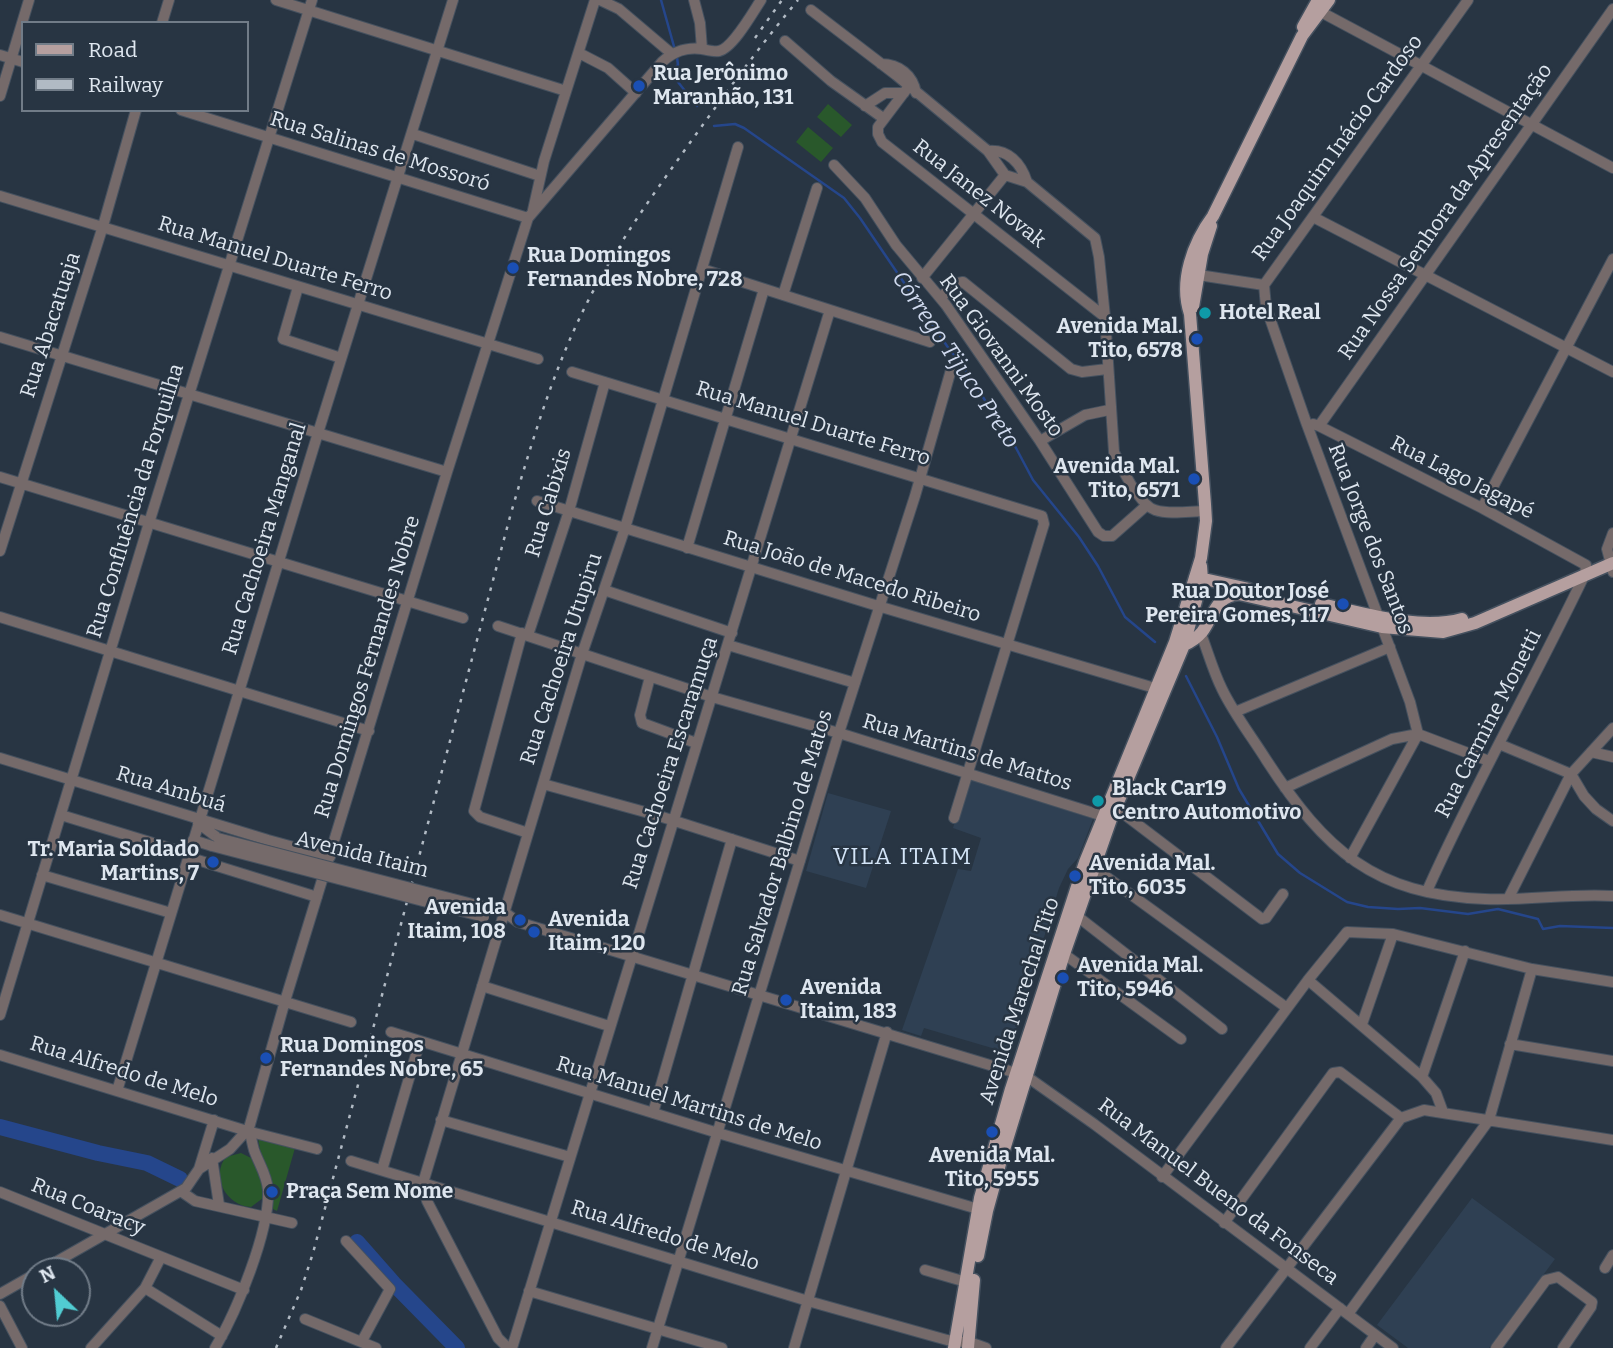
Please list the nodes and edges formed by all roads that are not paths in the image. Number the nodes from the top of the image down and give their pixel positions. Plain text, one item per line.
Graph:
1 (29, 0) edge
2 (169, 0) edge
3 (276, 0) edge
4 (453, 0) edge
5 (598, 0) edge
6 (694, 0) edge
7 (761, 0) edge
8 (1329, 0) edge
9 (1468, 0) edge
10 (310, 5) edge
11 (1319, 6) edge
12 (811, 9) dead end
13 (1613, 9) edge
14 (23, 21) edge
15 (163, 21) edge
16 (21, 26) edge
17 (785, 41) dead end
18 (702, 49) junction
19 (439, 50) junction
20 (579, 53) junction
21 (673, 53) junction
22 (0, 55) edge
23 (11, 59) junction
24 (21, 62) edge
25 (1421, 67) junction
26 (566, 91) junction
27 (909, 91) junction
28 (636, 93) junction
29 (0, 96) edge
30 (865, 106) junction
31 (135, 112) edge
32 (187, 112) edge
33 (883, 118) junction
34 (1531, 125) junction
35 (412, 134) junction
36 (268, 137) junction
37 (738, 147) dead end
38 (988, 151) junction
39 (834, 165) dead end
40 (1613, 168) edge
41 (1005, 175) junction
42 (540, 176) junction
43 (397, 178) junction
44 (1027, 182) junction
45 (817, 188) dead end
46 (0, 196) edge
47 (530, 214) junction
48 (974, 214) junction
49 (1313, 217) junction
50 (103, 226) junction
51 (1613, 259) edge
52 (228, 266) junction
53 (702, 269) junction
54 (1193, 274) junction
55 (1425, 275) junction
56 (922, 278) junction
57 (1264, 285) junction
58 (298, 287) junction
59 (764, 289) junction
60 (783, 295) junction
61 (941, 298) junction
62 (358, 305) junction
63 (830, 310) junction
64 (1105, 317) junction
65 (0, 337) edge
66 (487, 342) junction
67 (930, 342) dead end
68 (1566, 348) junction
69 (60, 355) junction
70 (341, 358) junction
71 (538, 359) dead end
72 (1107, 369) junction
73 (951, 370) dead end
74 (572, 372) dead end
75 (1613, 372) edge
76 (605, 382) junction
77 (188, 394) junction
78 (663, 398) junction
79 (1110, 410) junction
80 (725, 419) junction
81 (1306, 422) junction
82 (1319, 426) junction
83 (318, 433) junction
84 (791, 439) junction
85 (1040, 441) junction
86 (447, 472) junction
87 (0, 477) edge
88 (920, 477) junction
89 (20, 484) junction
90 (537, 501) dead end
91 (1147, 505) junction
92 (1482, 508) junction
93 (569, 511) junction
94 (1206, 511) junction
95 (149, 523) junction
96 (625, 528) junction
97 (1613, 533) edge
98 (687, 548) junction
99 (0, 551) edge
100 (278, 562) junction
101 (1611, 562) edge
102 (752, 568) junction
103 (1585, 570) junction
104 (1203, 579) junction
105 (604, 590) junction
106 (1223, 600) junction
107 (409, 601) junction
108 (878, 606) junction
109 (0, 617) edge
110 (463, 618) dead end
111 (1380, 622) junction
112 (498, 626) dead end
113 (732, 633) junction
114 (525, 634) junction
115 (1201, 634) junction
116 (1006, 643) junction
117 (729, 645) junction
118 (1184, 645) junction
119 (1390, 647) junction
120 (110, 651) junction
121 (582, 654) junction
122 (650, 677) junction
123 (855, 683) junction
124 (1158, 689) junction
125 (239, 690) junction
126 (712, 697) junction
127 (1235, 712) junction
128 (1613, 728) edge
129 (369, 731) junction
130 (839, 733) junction
131 (1418, 734) junction
132 (696, 743) junction
133 (1499, 744) junction
134 (1591, 752) junction
135 (1613, 757) edge
136 (0, 758) edge
137 (1489, 761) junction
138 (968, 773) junction
139 (1571, 774) junction
140 (72, 779) junction
141 (543, 784) junction
142 (1285, 788) junction
143 (1116, 808) junction
144 (61, 816) junction
145 (1103, 816) junction
146 (954, 818) dead end
147 (199, 821) junction
148 (672, 821) junction
149 (1613, 821) edge
150 (528, 833) junction
151 (732, 839) junction
152 (193, 841) junction
153 (215, 842) junction
154 (188, 855) junction
155 (330, 857) junction
156 (1350, 858) junction
157 (800, 861) junction
158 (1093, 867) junction
159 (42, 876) junction
160 (1427, 891) junction
161 (1283, 894) dead end
162 (1613, 896) edge
163 (317, 897) junction
164 (1508, 899) junction
165 (171, 913) junction
166 (0, 915) edge
167 (1077, 916) junction
168 (503, 917) junction
169 (27, 923) junction
170 (1393, 934) junction
171 (1465, 951) junction
172 (1064, 954) junction
173 (629, 957) junction
174 (156, 962) junction
175 (1532, 969) junction
176 (693, 975) junction
177 (1308, 980) junction
178 (1613, 982) edge
179 (482, 986) junction
180 (760, 995) junction
181 (285, 1001) junction
182 (1287, 1008) junction
183 (0, 1015) edge
184 (351, 1022) dead end
185 (1362, 1024) junction
186 (608, 1026) junction
187 (1222, 1029) dead end
188 (391, 1032) dead end
189 (887, 1032) junction
190 (1181, 1039) dead end
191 (420, 1041) junction
192 (1510, 1044) junction
193 (461, 1054) junction
194 (0, 1055) edge
195 (1613, 1061) edge
196 (1021, 1074) junction
197 (1422, 1077) junction
198 (117, 1091) junction
199 (589, 1094) junction
200 (1443, 1112) junction
201 (653, 1113) junction
202 (1401, 1118) junction
203 (214, 1120) junction
204 (441, 1120) junction
205 (1489, 1120) junction
206 (249, 1130) junction
207 (718, 1133) junction
208 (208, 1137) junction
209 (1613, 1140) edge
210 (230, 1149) junction
211 (317, 1149) dead end
212 (256, 1155) junction
213 (570, 1157) junction
214 (213, 1161) junction
215 (351, 1161) dead end
216 (382, 1170) junction
217 (846, 1171) junction
218 (197, 1173) junction
219 (1162, 1177) junction
220 (423, 1183) junction
221 (184, 1190) junction
222 (0, 1192) edge
223 (219, 1205) junction
224 (978, 1209) junction
225 (265, 1216) junction
226 (550, 1221) junction
227 (292, 1223) dead end
228 (1224, 1223) junction
229 (105, 1234) junction
230 (346, 1241) dead end
231 (1613, 1255) edge
232 (162, 1256) junction
233 (65, 1257) edge
234 (679, 1261) junction
235 (1288, 1268) junction
236 (1605, 1268) dead end
237 (925, 1270) dead end
238 (21, 1282) edge
239 (966, 1282) junction
240 (145, 1288) junction
241 (244, 1290) junction
242 (529, 1292) junction
243 (0, 1294) edge
244 (808, 1301) junction
245 (0, 1306) edge
246 (1344, 1311) junction
247 (304, 1319) dead end
248 (658, 1331) junction
249 (1376, 1335) junction
250 (222, 1336) junction
251 (363, 1344) edge
252 (962, 1345) edge
253 (22, 1348) edge
254 (91, 1348) edge
255 (215, 1348) edge
256 (376, 1348) edge
257 (510, 1348) edge
258 (652, 1348) edge
259 (722, 1348) edge
260 (794, 1348) edge
261 (985, 1348) edge
262 (1226, 1348) edge
263 (1310, 1348) edge
264 (1366, 1348) edge
265 (1393, 1348) edge
266 (1496, 1348) edge
267 (1563, 1348) edge

1 - 14 street
2 - 15 street
3 - 10 street
4 - 19 street, Rua Cachoeira Manganal
5 - 20 street, Rua Domingos Fernandes Nobre
5 - 21 street
6 - 18 street
7 - 18 street
8 - 11 main road, Avenida Marechal Tito
9 - 25 street, Rua Joaquim Inácio Cardoso
10 - 19 street
10 - 36 street, Rua Confluência da Forquilha
11 - 25 street
11 - 54 main road, Avenida Marechal Tito
12 - 27 street
13 - 34 street, Rua Nossa Senhora da Apresentação
16 - 23 street
17 - 30 street
18 - 21 street
19 - 26 street
19 - 35 street, Rua Cachoeira Manganal
20 - 26 street, Rua Domingos Fernandes Nobre
20 - 28 street
21 - 28 street
22 - 23 street
23 - 24 street
23 - 29 street
25 - 34 street
25 - 49 street, Rua Joaquim Inácio Cardoso
26 - 42 street, Rua Domingos Fernandes Nobre
27 - 30 street
27 - 33 street
27 - 38 street
28 - 47 street
30 - 33 street
31 - 50 street, Rua Abacatuaja
32 - 36 street, Rua Salinas de Mossoró
33 - 48 street, Rua Janez Novak
34 - 40 street
34 - 55 street, Rua Nossa Senhora da Apresentação
35 - 42 street
35 - 43 street, Rua Cachoeira Manganal
36 - 43 street, Rua Salinas de Mossoró
36 - 52 street, Rua Confluência da Forquilha
37 - 53 street, Rua Cachoeira Utupiru
38 - 41 street
38 - 44 street
39 - 56 street, Rua Giovanni Mosto
41 - 44 street
41 - 48 street
42 - 47 street, Rua Domingos Fernandes Nobre
43 - 47 street, Rua Salinas de Mossoró
43 - 62 street, Rua Cachoeira Manganal
44 - 64 street
45 - 60 street
46 - 50 street, Rua Manuel Duarte Ferro
47 - 66 street, Rua Domingos Fernandes Nobre
48 - 56 street
48 - 64 street, Rua Janez Novak
49 - 55 street
49 - 57 street, Rua Joaquim Inácio Cardoso
50 - 52 street, Rua Manuel Duarte Ferro
50 - 69 street, Rua Abacatuaja
51 - 68 street
52 - 58 street, Rua Manuel Duarte Ferro
52 - 77 street, Rua Confluência da Forquilha
53 - 59 street
53 - 78 street, Rua Cachoeira Utupiru
54 - 57 street
54 - 94 main road, Avenida Marechal Tito
55 - 68 street
55 - 82 street, Rua Nossa Senhora da Apresentação
56 - 61 street, Rua Giovanni Mosto
57 - 81 street, Rua Jorge dos Santos
58 - 62 street, Rua Manuel Duarte Ferro
58 - 70 street
59 - 60 street
59 - 80 street
60 - 63 street
61 - 72 street
61 - 85 street, Rua Giovanni Mosto
62 - 66 street, Rua Manuel Duarte Ferro
62 - 70 street, Rua Cachoeira Manganal
63 - 67 street
63 - 84 street, Rua Cachoeira Escaramuça
64 - 72 street
65 - 69 street
66 - 71 street, Rua Manuel Duarte Ferro
66 - 86 street, Rua Domingos Fernandes Nobre
68 - 75 street
68 - 92 street
69 - 77 street
69 - 89 street, Rua Abacatuaja
70 - 83 street, Rua Cachoeira Manganal
72 - 79 street
73 - 88 street, Rua Salvador Balbino de Matos
74 - 76 street, Rua Manuel Duarte Ferro
76 - 78 street, Rua Manuel Duarte Ferro
76 - 93 street, Rua Cabixis
77 - 83 street
77 - 95 street, Rua Confluência da Forquilha
78 - 80 street, Rua Manuel Duarte Ferro
78 - 96 street, Rua Cachoeira Utupiru
79 - 85 street
79 - 91 street
80 - 84 street, Rua Manuel Duarte Ferro
80 - 98 street
81 - 82 street
81 - 111 street, Rua Jorge dos Santos
82 - 92 street, Rua Lago Jagapé
83 - 86 street
83 - 100 street, Rua Cachoeira Manganal
84 - 88 street, Rua Manuel Duarte Ferro
84 - 102 street, Rua Cachoeira Escaramuça
85 - 91 street, Rua Giovanni Mosto
86 - 107 street, Rua Domingos Fernandes Nobre
87 - 89 street
88 - 108 street, Rua Salvador Balbino de Matos
88 - 116 street, Rua Manuel Duarte Ferro
89 - 95 street
89 - 99 street, Rua Abacatuaja
90 - 93 street, Rua João de Macedo Ribeiro
91 - 94 street
92 - 103 street, Rua Lago Jagapé
93 - 96 street, Rua João de Macedo Ribeiro
93 - 114 street, Rua Cabixis
94 - 104 main road, Avenida Marechal Tito
95 - 100 street
95 - 120 street, Rua Confluência da Forquilha
96 - 98 street, Rua João de Macedo Ribeiro
96 - 105 street, Rua Cachoeira Utupiru
97 - 101 street
98 - 102 street, Rua João de Macedo Ribeiro
100 - 107 street
100 - 125 street, Rua Cachoeira Manganal
101 - 103 main road
102 - 108 street, Rua João de Macedo Ribeiro
102 - 113 street, Rua Cachoeira Escaramuça
103 - 111 main road
103 - 133 street, Rua Carmine Monetti
104 - 106 main road
104 - 111 main road
104 - 118 main road, Avenida Marechal Tito
104 - 124 main road, Avenida Marechal Tito
105 - 113 street
105 - 121 street, Rua Cachoeira Utupiru
106 - 111 main road
106 - 115 main road
107 - 110 street
107 - 129 street, Rua Domingos Fernandes Nobre
108 - 116 street, Rua João de Macedo Ribeiro
108 - 123 street, Rua Salvador Balbino de Matos
109 - 120 street
111 - 119 street, Rua Jorge dos Santos
112 - 114 street, Rua Martins de Mattos
113 - 117 street, Rua Cachoeira Escaramuça
114 - 121 street, Rua Martins de Mattos
114 - 150 street, Rua Cabixis
115 - 118 main road
115 - 127 street
116 - 124 street, Rua João de Macedo Ribeiro
116 - 138 street
117 - 123 street
117 - 126 street, Rua Cachoeira Escaramuça
118 - 143 main road, Avenida Marechal Tito
119 - 127 street
119 - 131 street, Rua Jorge dos Santos
120 - 125 street
120 - 140 street, Rua Confluência da Forquilha
121 - 122 street, Rua Martins de Mattos
121 - 141 street, Rua Cachoeira Utupiru
122 - 126 street, Rua Martins de Mattos
122 - 132 street
123 - 130 street, Rua Salvador Balbino de Matos
124 - 145 main road, Avenida Marechal Tito
125 - 129 street
125 - 147 street, Rua Cachoeira Manganal
126 - 130 street, Rua Martins de Mattos
126 - 132 street, Rua Cachoeira Escaramuça
127 - 142 street
128 - 134 street
129 - 155 street, Rua Domingos Fernandes Nobre
130 - 138 street, Rua Martins de Mattos
130 - 157 street, Rua Salvador Balbino de Matos
131 - 137 street
131 - 142 street
131 - 156 street
132 - 148 street, Rua Cachoeira Escaramuça
133 - 137 street, Rua Carmine Monetti
133 - 139 street
134 - 135 street
134 - 139 street
136 - 140 street, Rua Ambuá
137 - 160 street, Rua Carmine Monetti
138 - 145 street, Rua Martins de Mattos
138 - 146 street
139 - 149 street
139 - 164 street
140 - 144 street, Rua Confluência da Forquilha
140 - 147 street, Rua Ambuá
141 - 148 street
141 - 150 street, Rua Cachoeira Utupiru
142 - 156 street
143 - 158 main road, Avenida Marechal Tito
143 - 161 street
144 - 154 street
144 - 159 street, Rua Confluência da Forquilha
145 - 196 main road, Avenida Marechal Tito
147 - 152 street, Rua Cachoeira Manganal
147 - 153 street, Avenida Itaim
147 - 155 street, Rua Ambuá
148 - 151 street
148 - 173 street, Rua Cachoeira Escaramuça
150 - 168 street, Rua Cachoeira Utupiru
151 - 157 street
151 - 176 street
152 - 153 street, Avenida Itaim
152 - 154 street, Rua Cachoeira Manganal
153 - 168 street, Avenida Itaim, bridge
154 - 163 street
154 - 165 street, Rua Cachoeira Manganal
155 - 163 street, Rua Domingos Fernandes Nobre
156 - 160 street
157 - 180 street, Rua Salvador Balbino de Matos
158 - 167 main road, Avenida Marechal Tito
158 - 182 street
159 - 165 street
159 - 169 street, Rua Confluência da Forquilha
160 - 164 street
162 - 164 street
163 - 181 street, Rua Domingos Fernandes Nobre
165 - 174 street, Rua Cachoeira Manganal
166 - 169 street
167 - 172 main road, Avenida Marechal Tito
167 - 187 street
168 - 173 street, Avenida Itaim
168 - 179 street, Rua Cachoeira Utupiru
169 - 174 street
169 - 183 street, Rua Confluência da Forquilha
170 - 171 street
170 - 177 street
170 - 185 street
171 - 175 street
171 - 197 street
172 - 190 street
172 - 196 main road, Avenida Marechal Tito
173 - 176 street, Avenida Itaim
173 - 186 street, Rua Cachoeira Escaramuça
174 - 181 street
174 - 198 street, Rua Cachoeira Manganal
175 - 178 street
175 - 192 street
176 - 180 street, Avenida Itaim
176 - 201 street
177 - 182 street
177 - 185 street
179 - 186 street
179 - 193 street, Rua Cachoeira Utupiru
180 - 189 street, Avenida Itaim
180 - 207 street, Rua Salvador Balbino de Matos
181 - 184 street
181 - 206 street, Rua Domingos Fernandes Nobre
182 - 219 street
185 - 197 street
186 - 199 street, Rua Cachoeira Escaramuça
188 - 191 street, Rua Manuel Martins de Melo
189 - 196 street, Avenida Itaim
189 - 217 street
191 - 193 street, Rua Manuel Martins de Melo
191 - 216 street
192 - 195 street
192 - 205 street
193 - 199 street, Rua Manuel Martins de Melo
193 - 204 street, Rua Cachoeira Utupiru
194 - 198 street, Rua Alfredo de Melo
196 - 219 street, Rua Manuel Bueno da Fonseca
196 - 224 main road, Avenida Marechal Tito
196 - 252 main road, Avenida Marechal Tito
197 - 200 street
198 - 203 street, Rua Alfredo de Melo
199 - 201 street, Rua Manuel Martins de Melo
199 - 213 street, Rua Cachoeira Escaramuça
200 - 202 street
200 - 205 street
201 - 207 street, Rua Manuel Martins de Melo
202 - 228 street
202 - 235 street
203 - 206 street, Rua Alfredo de Melo
203 - 208 street
204 - 213 street
204 - 220 street, Rua Cachoeira Utupiru
205 - 209 street
205 - 246 street
206 - 210 street, Rua Domingos Fernandes Nobre
206 - 211 street, Rua Alfredo de Melo
206 - 212 street
207 - 217 street, Rua Manuel Martins de Melo
207 - 234 street, Rua Salvador Balbino de Matos
208 - 214 street
208 - 218 street
210 - 212 street
210 - 214 street, Rua Domingos Fernandes Nobre
212 - 225 street
213 - 226 street, Rua Cachoeira Escaramuça
214 - 218 street, Rua Domingos Fernandes Nobre
214 - 223 street
215 - 216 street, Rua Alfredo de Melo
216 - 220 street, Rua Alfredo de Melo
217 - 224 street, Rua Manuel Martins de Melo
217 - 244 street
218 - 221 street
219 - 228 street, Rua Manuel Bueno da Fonseca
220 - 226 street, Rua Alfredo de Melo
220 - 257 street
221 - 223 street
221 - 229 street
222 - 229 street, Rua Coaracy
223 - 225 street
224 - 239 main road, Avenida Marechal Tito
225 - 227 street
225 - 241 street
226 - 234 street, Rua Alfredo de Melo
226 - 242 street, Rua Cachoeira Escaramuça
228 - 235 street, Rua Manuel Bueno da Fonseca
229 - 232 street, Rua Coaracy
229 - 233 street
230 - 251 street
231 - 236 street
232 - 240 street
232 - 241 street, Rua Coaracy
234 - 244 street, Rua Alfredo de Melo
234 - 248 street, Rua Salvador Balbino de Matos
235 - 246 street, Rua Manuel Bueno da Fonseca
235 - 262 street
237 - 239 street
238 - 243 street
239 - 252 main road, Avenida Marechal Tito
240 - 250 street
240 - 254 street
241 - 250 street
242 - 248 street
242 - 257 street, Rua Cachoeira Escaramuça
244 - 252 street, Rua Alfredo de Melo
244 - 260 street
245 - 253 street
246 - 249 street, Rua Manuel Bueno da Fonseca
246 - 263 street
247 - 251 street
248 - 258 street, Rua Salvador Balbino de Matos
248 - 259 street
249 - 264 street
249 - 265 street, Rua Manuel Bueno da Fonseca
250 - 255 street
251 - 256 street
252 - 261 street, Rua Alfredo de Melo
266 - 267 street

